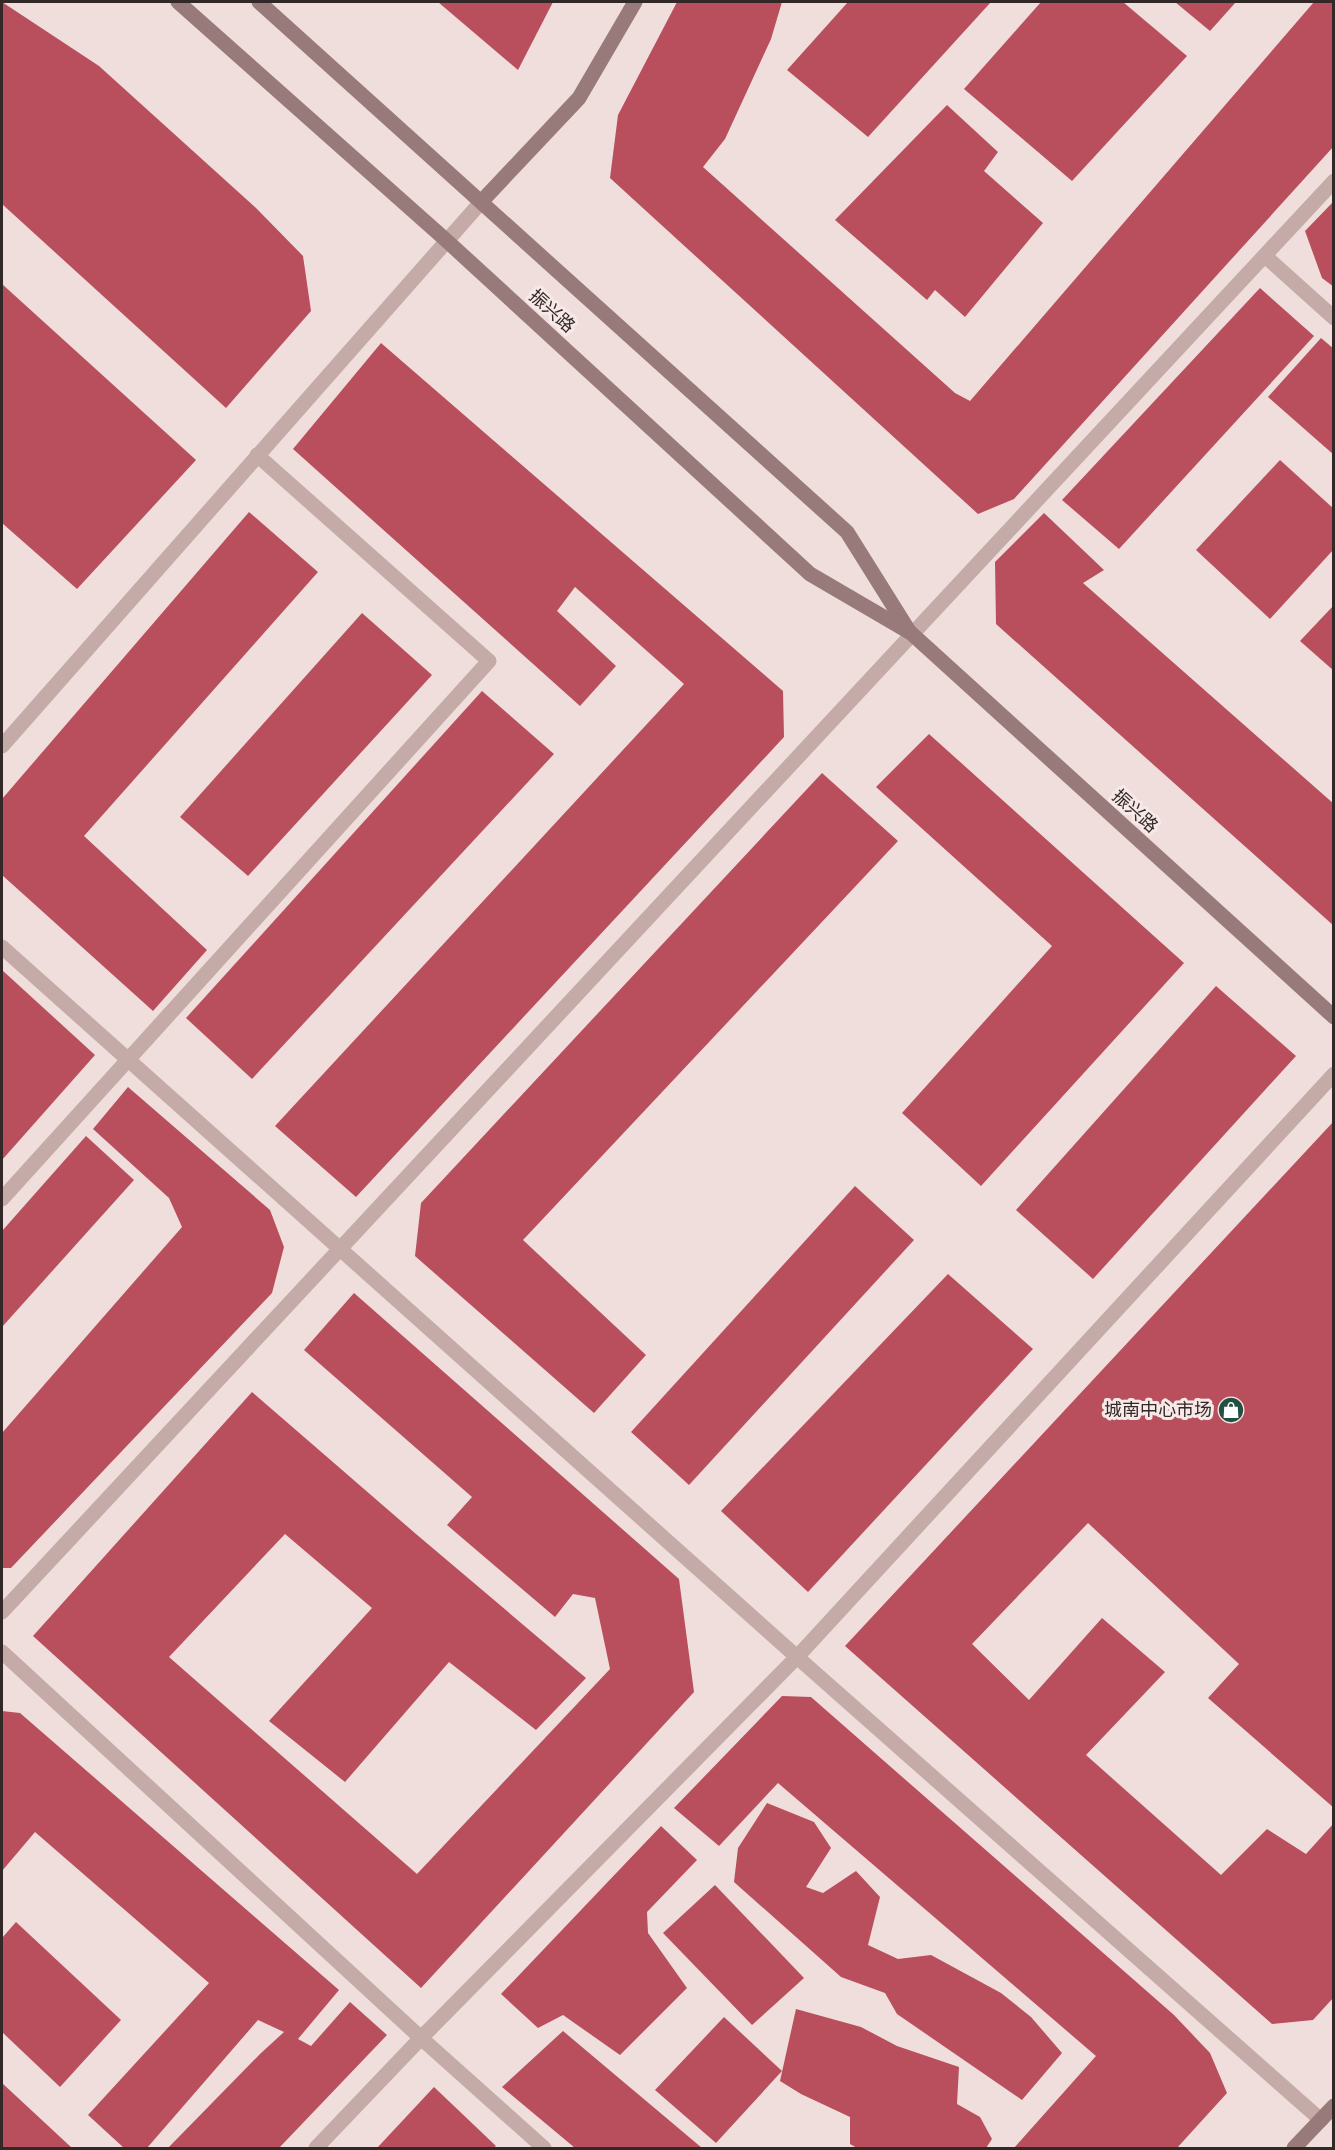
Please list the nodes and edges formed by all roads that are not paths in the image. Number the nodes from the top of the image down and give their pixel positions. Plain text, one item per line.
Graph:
1 (178, 2) edge
2 (258, 2) edge
3 (635, 2) edge
4 (1334, 181) edge
5 (482, 201) junction
6 (447, 241) junction
7 (1265, 256) junction
8 (1334, 318) edge
9 (257, 455) junction
10 (911, 633) junction
11 (2, 746) edge
12 (2, 947) edge
13 (1334, 1017) edge
14 (127, 1059) junction
15 (1334, 1074) edge
16 (2, 1200) edge
17 (340, 1249) junction
18 (2, 1612) edge
19 (2, 1652) edge
20 (797, 1657) junction
21 (421, 2038) junction
22 (1334, 2106) edge
23 (1321, 2120) junction
24 (316, 2148) edge
25 (544, 2148) edge
26 (1294, 2148) edge

1 - 6 main road, 振兴路
2 - 5 main road, 振兴路
3 - 5 main road
4 - 7 street
5 - 6 street
5 - 10 main road, 振兴路
6 - 9 street
6 - 10 main road, 振兴路
7 - 8 street
7 - 10 street
9 - 11 street
9 - 14 street
10 - 13 main road, 振兴路
10 - 17 street
12 - 14 street
14 - 16 street
14 - 17 street
15 - 20 street
17 - 18 street
17 - 20 street
19 - 21 street
20 - 21 street
20 - 23 street
21 - 24 street
21 - 25 street
22 - 23 main road
23 - 26 main road

